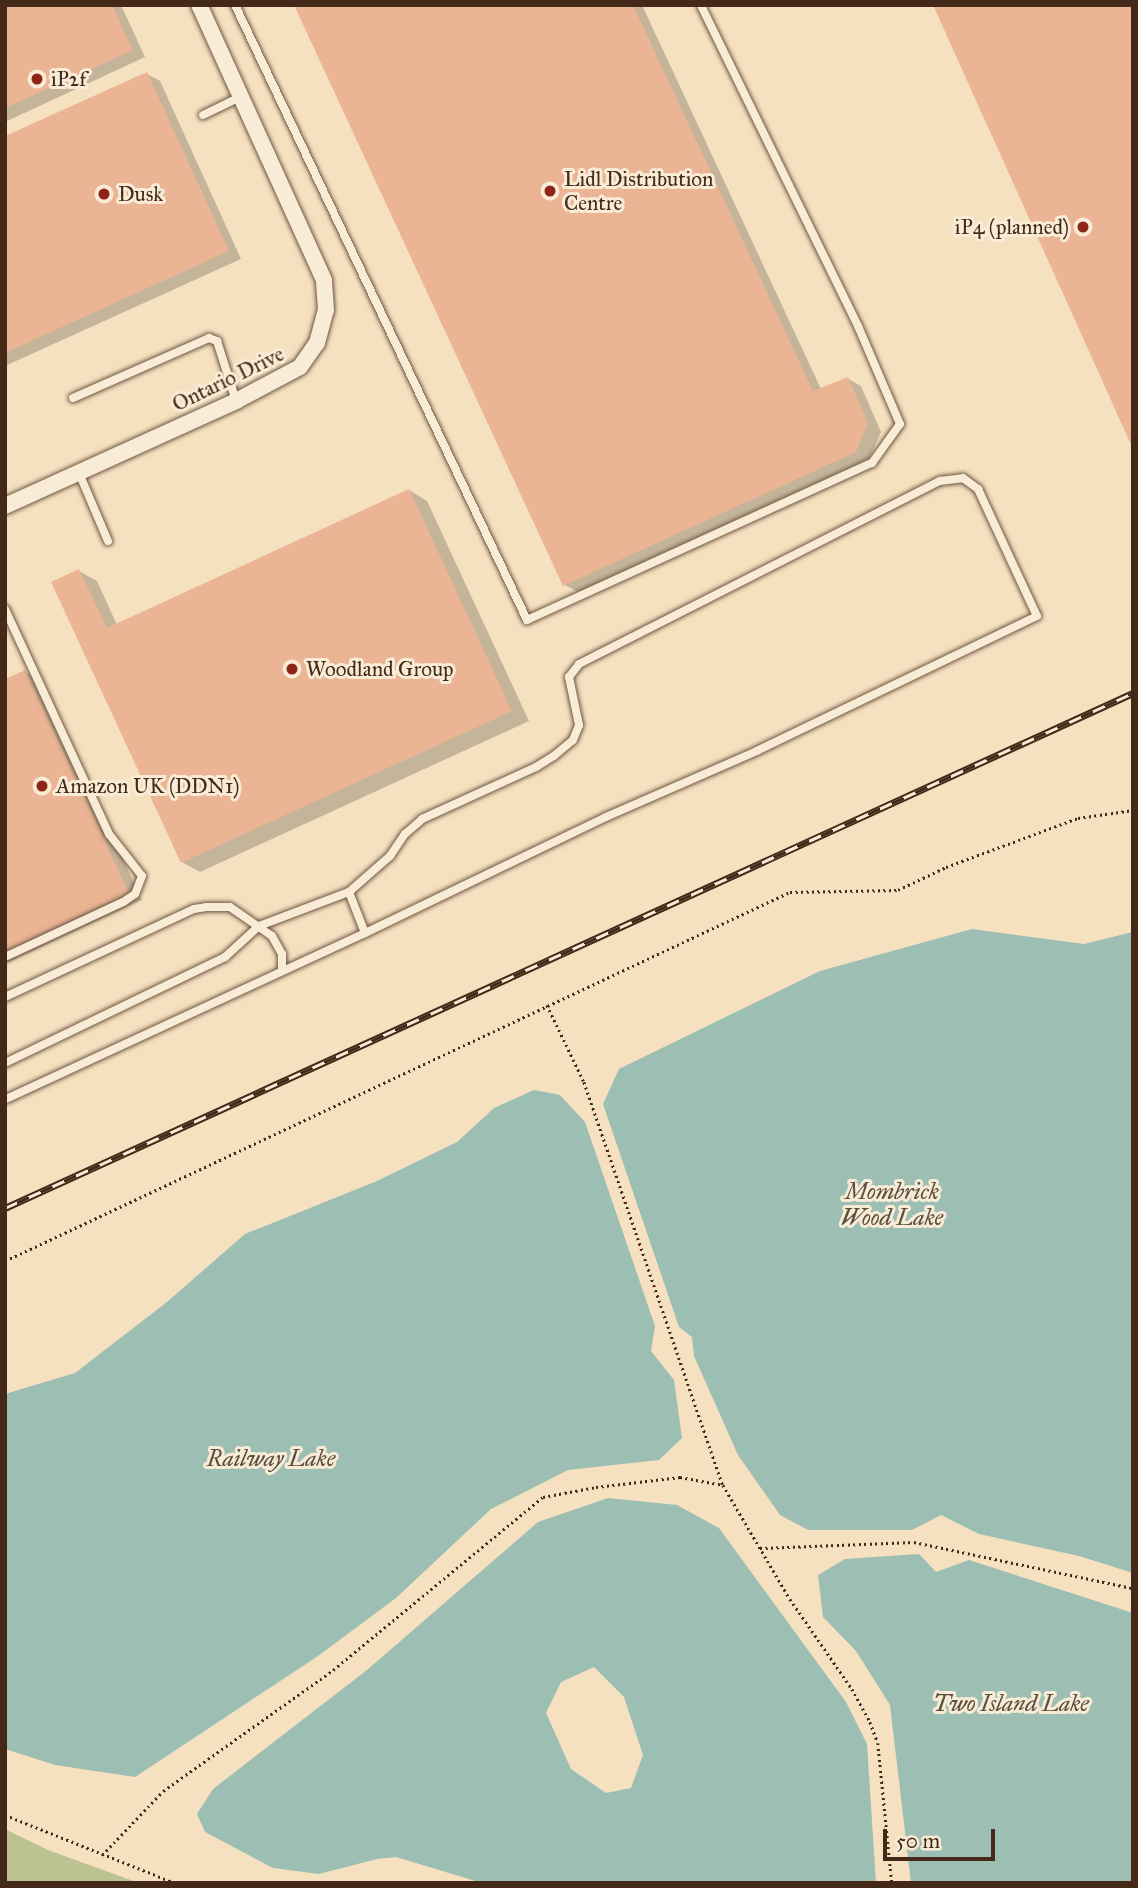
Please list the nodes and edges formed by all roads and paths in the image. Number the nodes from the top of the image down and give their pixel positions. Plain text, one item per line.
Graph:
1 (199, 5) edge
2 (235, 5) edge
3 (701, 5) edge
4 (240, 97) junction
5 (202, 115) dead end
6 (74, 398) dead end
7 (236, 401) junction
8 (78, 471) junction
9 (5, 506) edge
10 (108, 541) dead end
11 (5, 609) edge
12 (1133, 810) edge
13 (349, 892) junction
14 (259, 926) junction
15 (365, 933) junction
16 (5, 957) edge
17 (282, 971) junction
18 (5, 997) edge
19 (547, 1005) junction
20 (5, 1063) edge
21 (5, 1099) edge
22 (5, 1261) edge
23 (723, 1485) junction
24 (760, 1548) junction
25 (1133, 1588) edge
26 (5, 1815) edge
27 (102, 1855) junction
28 (175, 1883) edge
29 (892, 1883) edge

1 - 4 street, Ontario Drive
2 - 3 lane
4 - 5 lane
4 - 7 street, Ontario Drive
6 - 7 lane
7 - 8 street, Ontario Drive
8 - 9 street, Ontario Drive
8 - 10 lane
11 - 16 lane
12 - 19 path
13 - 14 lane
13 - 15 lane
13 - 15 lane
14 - 17 lane
14 - 18 lane
14 - 20 lane
15 - 17 lane
17 - 21 lane
19 - 22 path
19 - 23 path
23 - 24 path
23 - 27 path
24 - 25 path
24 - 29 path
26 - 27 path
27 - 28 path

